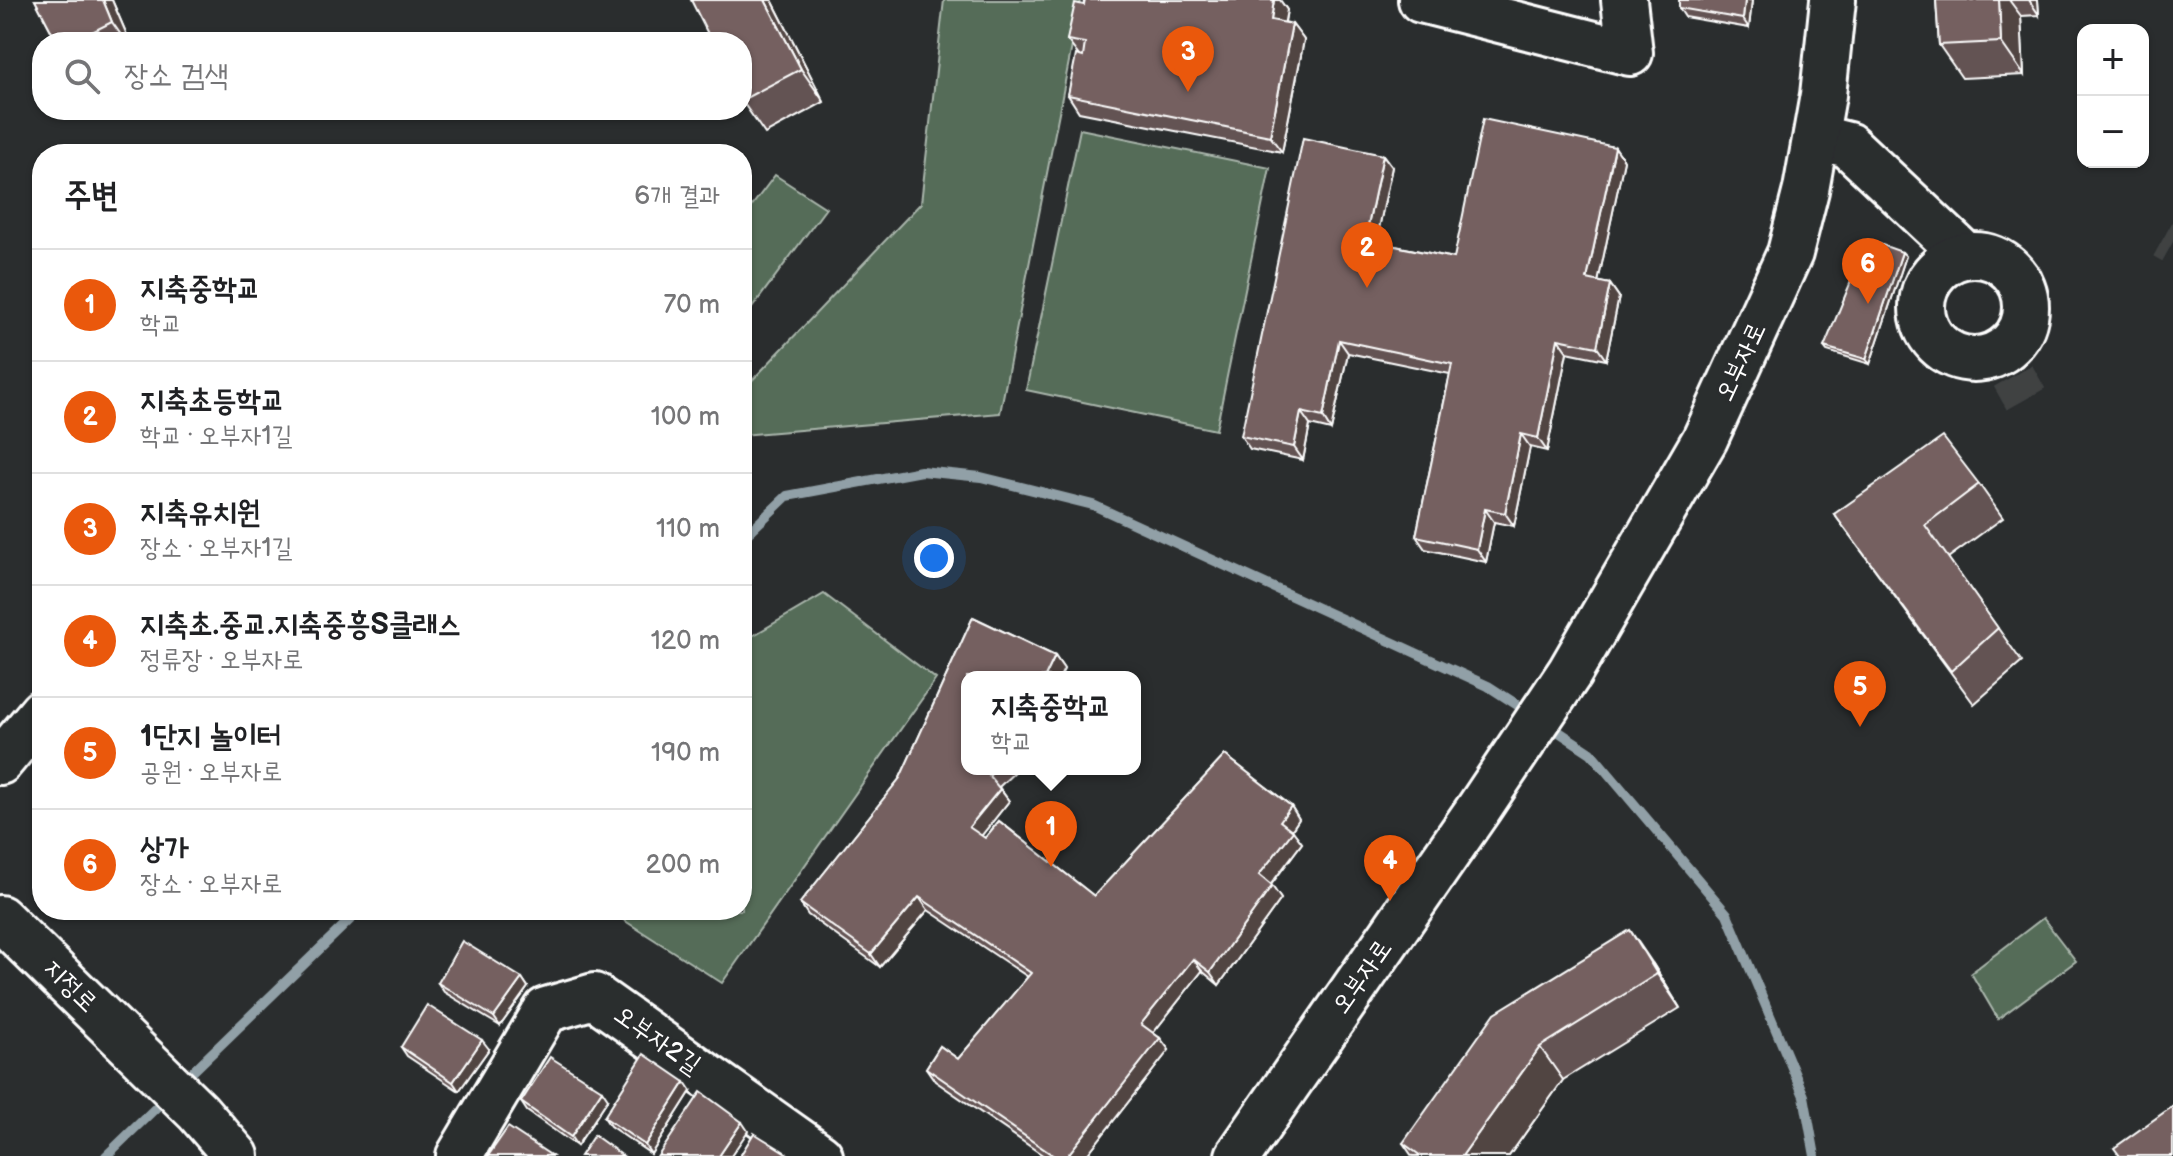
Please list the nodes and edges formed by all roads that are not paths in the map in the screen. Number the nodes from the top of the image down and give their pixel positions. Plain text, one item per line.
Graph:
1 (1421, 0) edge
2 (1624, 0) edge
3 (1833, 0) edge
4 (1816, 137) junction
5 (1965, 255) junction
6 (32, 724) edge
7 (0, 762) edge
8 (0, 918) edge
9 (236, 1156) edge
10 (459, 1156) edge
11 (820, 1156) edge
12 (1238, 1156) edge

1 - 2 main road
3 - 4 main road, 오부자로
4 - 5 main road
4 - 12 main road, 오부자로
5 - 5 main road
6 - 7 main road
8 - 9 main road, 지정로
10 - 11 main road, 오부자2길

